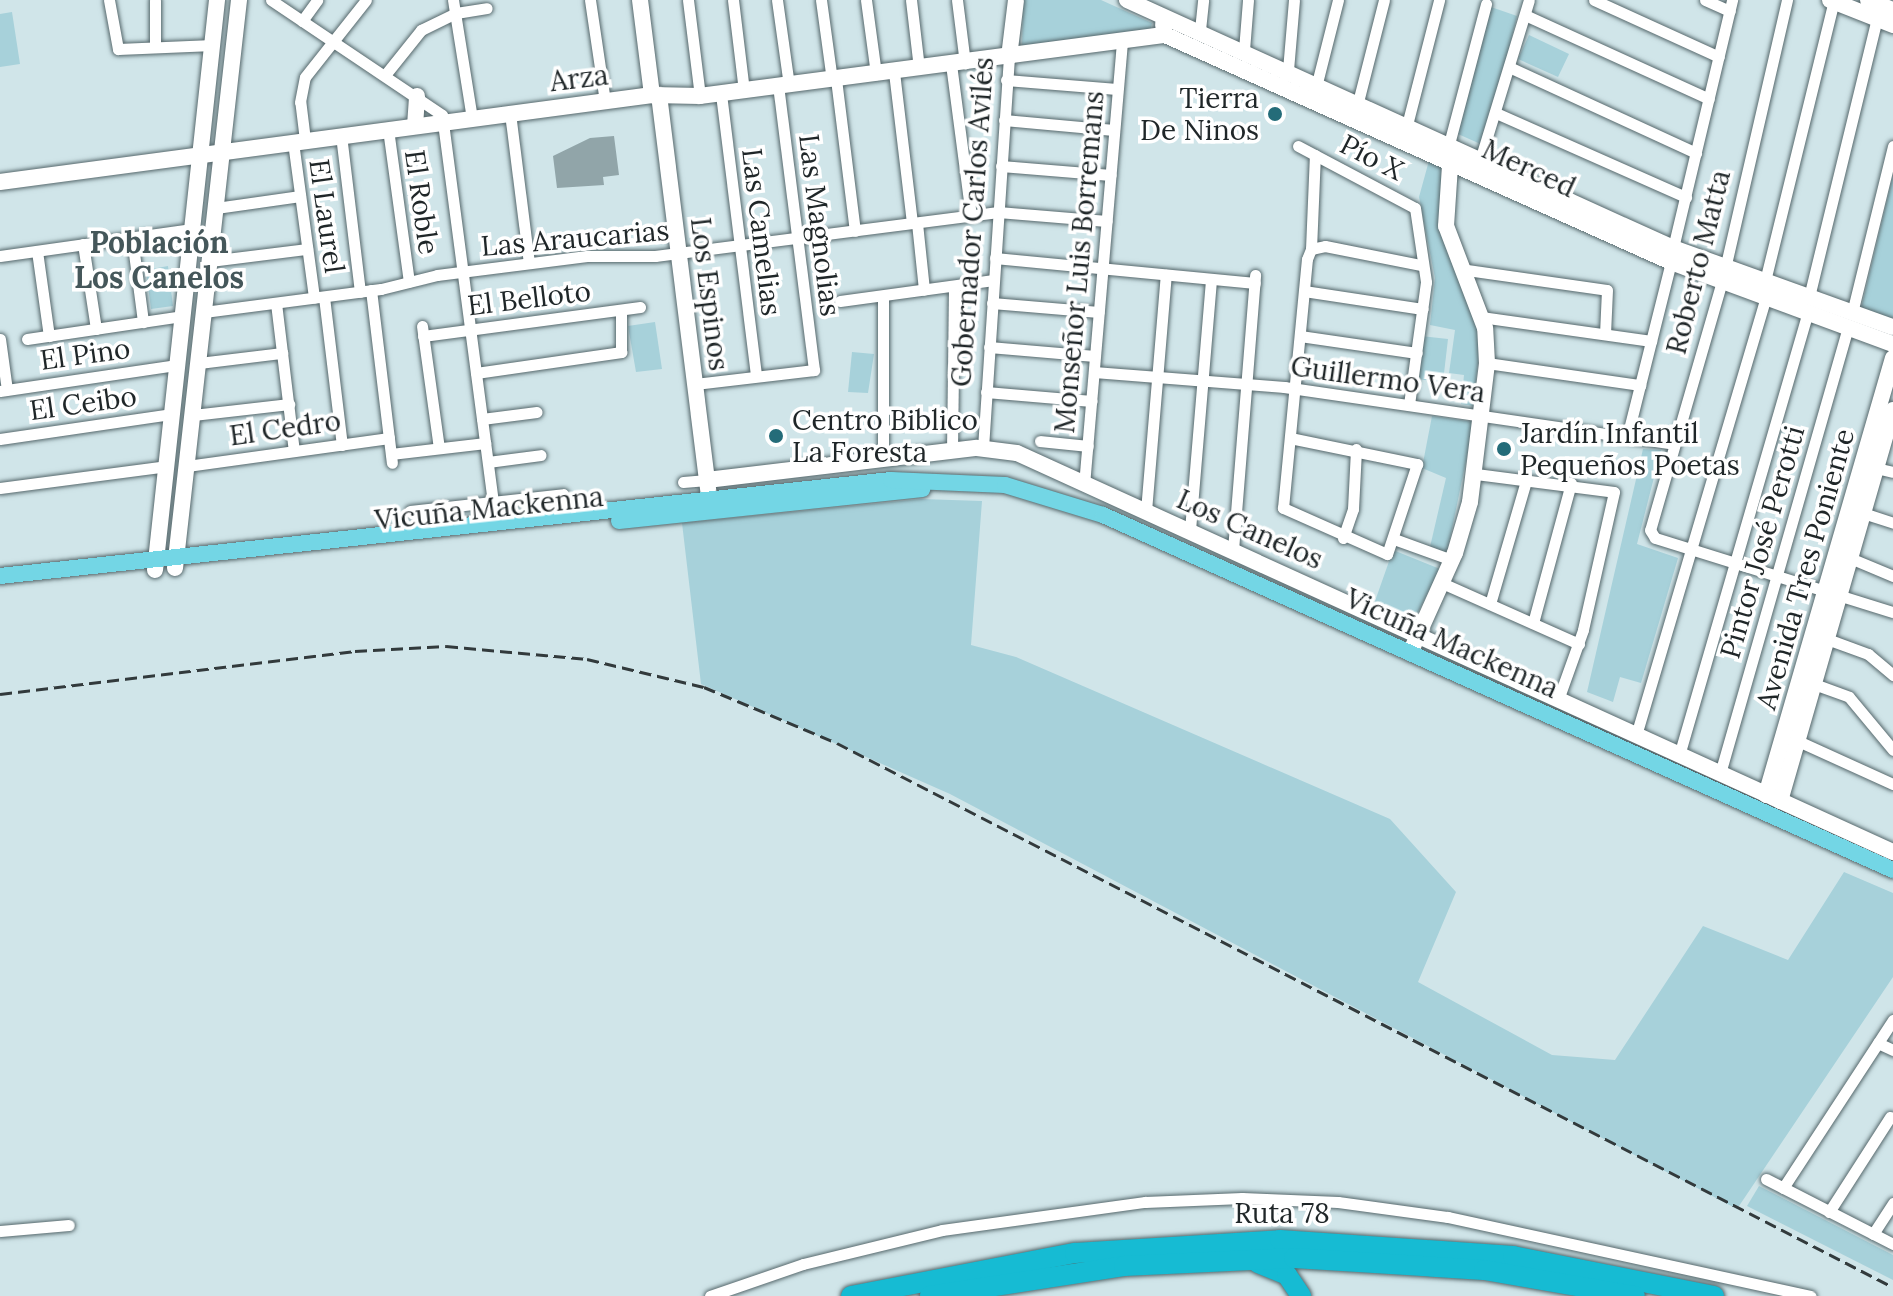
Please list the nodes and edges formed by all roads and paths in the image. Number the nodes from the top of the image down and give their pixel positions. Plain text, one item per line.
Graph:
1 (109, 0) edge
2 (155, 0) edge
3 (217, 0) edge
4 (239, 0) edge
5 (271, 0) edge
6 (317, 0) edge
7 (366, 0) edge
8 (453, 0) edge
9 (590, 0) edge
10 (640, 0) edge
11 (688, 0) edge
12 (733, 0) edge
13 (777, 0) edge
14 (821, 0) edge
15 (866, 0) edge
16 (911, 0) edge
17 (957, 0) edge
18 (1016, 0) edge
19 (1127, 0) edge
20 (1203, 0) edge
21 (1248, 0) edge
22 (1294, 0) edge
23 (1338, 0) edge
24 (1384, 0) edge
25 (1439, 0) edge
26 (1529, 0) edge
27 (1594, 0) edge
28 (1705, 0) edge
29 (1787, 0) edge
30 (1868, 0) edge
31 (1832, 1) edge
32 (1486, 4) dead end
33 (1731, 6) edge
34 (487, 8) dead end
35 (1156, 10) edge
36 (1893, 10) edge
37 (456, 13) junction
38 (1525, 15) junction
39 (302, 21) junction
40 (1885, 22) edge
41 (1200, 30) junction
42 (1165, 35) junction
43 (333, 41) junction
44 (1122, 42) junction
45 (213, 45) junction
46 (155, 46) junction
47 (1244, 50) junction
48 (1009, 57) junction
49 (1719, 57) junction
50 (958, 64) junction
51 (1509, 67) junction
52 (919, 68) junction
53 (1288, 70) junction
54 (894, 72) junction
55 (876, 74) junction
56 (385, 75) junction
57 (834, 79) junction
58 (1006, 80) junction
59 (1317, 83) junction
60 (784, 86) junction
61 (1117, 89) junction
62 (744, 91) junction
63 (721, 94) junction
64 (656, 95) junction
65 (417, 96) junction
66 (700, 96) junction
67 (1709, 99) junction
68 (605, 101) junction
69 (1358, 102) junction
70 (510, 113) junction
71 (1496, 113) junction
72 (472, 118) junction
73 (1004, 120) junction
74 (445, 122) junction
75 (1407, 125) junction
76 (415, 126) junction
77 (388, 129) junction
78 (1114, 130) junction
79 (341, 135) junction
80 (299, 141) junction
81 (1298, 146) dead end
82 (1893, 146) edge
83 (1450, 150) junction
84 (222, 151) junction
85 (1696, 153) junction
86 (201, 154) junction
87 (1315, 155) junction
88 (1480, 160) junction
89 (1001, 166) junction
90 (1111, 175) junction
91 (0, 182) edge
92 (300, 196) junction
93 (1686, 197) junction
94 (216, 208) junction
95 (998, 212) junction
96 (971, 216) junction
97 (1107, 221) junction
98 (914, 223) junction
99 (192, 229) junction
100 (855, 231) junction
101 (132, 238) junction
102 (797, 238) junction
103 (83, 244) junction
104 (740, 245) junction
105 (307, 249) junction
106 (1311, 249) junction
107 (37, 251) junction
108 (679, 253) junction
109 (1672, 255) junction
110 (0, 256) edge
111 (995, 258) junction
112 (210, 261) junction
113 (529, 263) junction
114 (1421, 265) junction
115 (1103, 269) junction
116 (1460, 269) junction
117 (464, 271) junction
118 (1722, 273) junction
119 (1166, 275) junction
120 (1211, 279) junction
121 (994, 280) junction
122 (409, 282) junction
123 (954, 286) junction
124 (1766, 289) junction
125 (924, 290) junction
126 (366, 291) junction
127 (1304, 291) junction
128 (883, 296) junction
129 (319, 297) junction
130 (840, 301) dead end
131 (276, 303) junction
132 (992, 303) junction
133 (1808, 305) junction
134 (640, 307) dead end
135 (1423, 309) junction
136 (621, 310) junction
137 (204, 312) junction
138 (1099, 312) junction
139 (183, 316) junction
140 (1481, 317) junction
141 (1850, 320) junction
142 (143, 322) junction
143 (1893, 327) edge
144 (96, 329) junction
145 (471, 329) junction
146 (1605, 334) junction
147 (49, 336) junction
148 (1300, 336) junction
149 (0, 339) edge
150 (27, 339) dead end
151 (1651, 341) junction
152 (1893, 344) edge
153 (989, 347) junction
154 (282, 353) junction
155 (1417, 353) junction
156 (1095, 356) junction
157 (1893, 358) edge
158 (199, 363) junction
159 (1487, 363) junction
160 (177, 365) junction
161 (1094, 372) junction
162 (476, 373) junction
163 (756, 376) junction
164 (1158, 376) junction
165 (1202, 380) junction
166 (695, 384) junction
167 (1247, 384) junction
168 (1640, 385) junction
169 (1295, 389) junction
170 (3, 390) edge
171 (986, 392) junction
172 (1092, 401) junction
173 (289, 404) junction
174 (1409, 405) junction
175 (537, 412) dead end
176 (172, 414) junction
177 (193, 415) junction
178 (1478, 416) junction
179 (1892, 418) edge
180 (482, 419) junction
181 (1627, 437) junction
182 (389, 438) junction
183 (1290, 438) junction
184 (0, 439) edge
185 (1040, 441) dead end
186 (485, 443) junction
187 (1674, 444) junction
188 (342, 445) junction
189 (1088, 446) junction
190 (439, 448) junction
191 (983, 448) junction
192 (1356, 449) junction
193 (294, 451) junction
194 (952, 452) junction
195 (541, 455) dead end
196 (883, 460) junction
197 (488, 462) junction
198 (166, 466) junction
199 (187, 466) junction
200 (1885, 470) edge
201 (1476, 474) junction
202 (707, 480) junction
203 (1526, 481) junction
204 (683, 482) dead end
205 (1571, 483) junction
206 (1084, 485) junction
207 (0, 488) edge
208 (563, 494) dead end
209 (493, 502) junction
210 (710, 506) junction
211 (410, 511) dead end
212 (1146, 511) junction
213 (1863, 513) junction
214 (1893, 523) edge
215 (1190, 530) junction
216 (1343, 538) junction
217 (1394, 539) junction
218 (1691, 548) junction
219 (1233, 550) junction
220 (1850, 558) junction
221 (1452, 560) junction
222 (1735, 561) junction
223 (176, 564) junction
224 (155, 566) junction
225 (1778, 573) junction
226 (0, 576) edge
227 (1893, 576) edge
228 (1442, 583) junction
229 (0, 585) edge
230 (1834, 589) junction
231 (1490, 604) junction
232 (1893, 612) edge
233 (1533, 623) junction
234 (1419, 634) junction
235 (1827, 639) junction
236 (1579, 644) junction
237 (1410, 653) junction
238 (1893, 675) edge
239 (1814, 684) junction
240 (1559, 697) junction
241 (1637, 732) junction
242 (1798, 741) junction
243 (1893, 750) edge
244 (1680, 752) junction
245 (1721, 770) junction
246 (1893, 784) edge
247 (1773, 798) junction
248 (1892, 849) edge
249 (1893, 870) edge
250 (1893, 1020) edge
251 (1878, 1043) junction
252 (1893, 1050) edge
253 (1890, 1117) dead end
254 (1766, 1179) dead end
255 (1783, 1188) junction
256 (1893, 1203) edge
257 (1829, 1212) junction
258 (69, 1225) dead end
259 (0, 1231) edge
260 (1873, 1234) junction
261 (1893, 1244) edge
262 (1246, 1259) junction
263 (710, 1296) edge
264 (851, 1296) edge
265 (930, 1296) edge
266 (1301, 1296) edge
267 (1635, 1296) edge
268 (1714, 1296) edge
269 (1810, 1296) edge

1 - 46 street
2 - 46 street
3 - 45 street
4 - 84 street
5 - 39 street
6 - 39 street
7 - 43 street, El Laurel
8 - 37 street
9 - 68 street
10 - 64 street, Los Espinos
11 - 66 street
12 - 62 street
13 - 60 street, Las Magnolias
14 - 57 street
15 - 55 street
16 - 52 street
17 - 50 street
18 - 48 street, Gobernador Carlos Avilés
19 - 35 street, Merced
20 - 41 street
21 - 47 street
22 - 53 street
23 - 59 street
24 - 69 street
25 - 75 street
26 - 38 street
27 - 49 street
28 - 33 street
29 - 118 street, Roberto Matta
30 - 36 street
31 - 40 street
31 - 124 street
32 - 83 street
33 - 49 street
34 - 37 street
35 - 41 street, Merced
35 - 42 street
37 - 56 street
37 - 72 street
38 - 51 street
38 - 67 street
39 - 43 street
40 - 133 street
41 - 47 street, Merced
42 - 44 street, Arza
42 - 83 street, Merced
43 - 56 street
43 - 80 street, El Laurel
44 - 48 street, Arza
44 - 61 street, Monseñor Luis Borremans
45 - 46 street
45 - 86 street
47 - 53 street, Merced
48 - 50 street, Arza
48 - 58 street, Gobernador Carlos Avilés
49 - 67 street
50 - 52 street, Arza
50 - 96 street
51 - 71 street
51 - 85 street
52 - 54 street, Arza
53 - 59 street, Merced
54 - 55 street, Arza
54 - 98 street
55 - 57 street, Arza
56 - 65 street
57 - 60 street, Arza
57 - 100 street
58 - 61 street
58 - 73 street, Gobernador Carlos Avilés
59 - 69 street, Merced
60 - 62 street, Arza
60 - 102 street, Las Magnolias
61 - 78 street, Monseñor Luis Borremans
62 - 63 street, Arza
63 - 66 street, Arza
63 - 104 street, Las Camelias
64 - 66 street, Arza
64 - 68 street, Arza
64 - 108 street, Los Espinos
65 - 74 street
65 - 76 street
67 - 85 street
68 - 70 street, Arza
69 - 75 street, Merced
70 - 72 street, Arza
70 - 113 street
71 - 88 street
71 - 93 street
72 - 74 street, Arza
73 - 78 street
73 - 89 street, Gobernador Carlos Avilés
74 - 76 street, Arza
74 - 117 street
75 - 83 street, Merced
76 - 77 street, Arza
77 - 79 street, Arza
77 - 122 street, El Roble
78 - 90 street, Monseñor Luis Borremans
79 - 80 street, Arza
79 - 126 street
80 - 84 street, Arza
80 - 92 street, El Laurel
81 - 87 street, Pío X
82 - 141 street, Pintor José Perotti
83 - 88 street, Merced
83 - 109 street, Merced
83 - 116 street
84 - 86 street, Arza
84 - 94 street
85 - 93 street
86 - 91 street, Arza
86 - 99 street
87 - 106 street
87 - 114 street, Pío X
88 - 109 street, Merced
89 - 90 street
89 - 95 street, Gobernador Carlos Avilés
90 - 97 street, Monseñor Luis Borremans
92 - 94 street
92 - 105 street, El Laurel
93 - 109 street
94 - 112 street
95 - 96 street, Las Araucarias
95 - 97 street, Las Araucarias
95 - 111 street, Gobernador Carlos Avilés
96 - 98 street, Las Araucarias
97 - 115 street, Monseñor Luis Borremans
98 - 100 street, Las Araucarias
98 - 125 street
99 - 101 street
99 - 139 street
100 - 102 street, Las Araucarias
101 - 103 street
101 - 142 street
102 - 104 street, Las Araucarias
102 - 163 street, Las Magnolias
103 - 107 street
103 - 144 street
104 - 108 street, Las Araucarias
104 - 163 street, Las Camelias
105 - 112 street
105 - 129 street, El Laurel
106 - 114 street
106 - 127 street
107 - 110 street
107 - 147 street
108 - 113 street, Las Araucarias
108 - 166 street, Los Espinos
109 - 118 street, Merced
109 - 151 street
111 - 115 street
111 - 121 street, Gobernador Carlos Avilés
112 - 137 street
113 - 117 street, Las Araucarias
114 - 135 street
115 - 119 street
115 - 138 street, Monseñor Luis Borremans
116 - 140 street
116 - 146 street
117 - 122 street, Las Araucarias
117 - 145 street
118 - 124 street, Merced
118 - 187 street, Roberto Matta
119 - 120 street
119 - 164 street
120 - 165 street
120 - 167 street
121 - 123 street
121 - 132 street, Gobernador Carlos Avilés
122 - 126 street, Las Araucarias
123 - 125 street
123 - 194 street
124 - 133 street, Merced
124 - 218 street
125 - 128 street
126 - 129 street, Las Araucarias
126 - 182 street
127 - 135 street
127 - 148 street
128 - 130 street
128 - 196 street
129 - 131 street, Las Araucarias
129 - 188 street, El Laurel
131 - 137 street, Las Araucarias
131 - 154 street
132 - 138 street
132 - 153 street, Gobernador Carlos Avilés
133 - 141 street, Merced
133 - 222 street
134 - 136 street, El Belloto
135 - 155 street
136 - 145 street, El Belloto
136 - 162 street
137 - 158 street
138 - 156 street, Monseñor Luis Borremans
139 - 142 street
139 - 160 street
140 - 146 street
140 - 159 street
141 - 143 street, Merced
141 - 152 street, Merced
141 - 225 street, Pintor José Perotti
142 - 144 street
144 - 147 street
145 - 162 street
145 - 190 street, El Belloto
146 - 151 street
147 - 150 street
148 - 155 street
148 - 169 street
149 - 170 street
151 - 168 street
153 - 156 street
153 - 171 street, Gobernador Carlos Avilés
154 - 158 street
154 - 173 street
155 - 174 street
156 - 161 street, Monseñor Luis Borremans
157 - 230 street, Avenida Tres Poniente
158 - 177 street
159 - 168 street
159 - 178 street
160 - 170 street, El Pino
160 - 176 street
161 - 164 street, Guillermo Vera
161 - 172 street, Monseñor Luis Borremans
162 - 180 street
163 - 166 street
164 - 165 street, Guillermo Vera
164 - 212 street
165 - 167 street, Guillermo Vera
165 - 215 street
166 - 202 street, Los Espinos
167 - 169 street, Guillermo Vera
167 - 219 street
168 - 181 street
169 - 174 street, Guillermo Vera
169 - 183 street
171 - 172 street
171 - 191 street, Gobernador Carlos Avilés
172 - 189 street, Monseñor Luis Borremans
173 - 177 street
173 - 193 street
174 - 178 street, Guillermo Vera
175 - 180 street
176 - 184 street, El Ceibo
176 - 198 street
177 - 199 street
178 - 181 street, Guillermo Vera
178 - 201 street
179 - 200 street, Avenida Tres Poniente
180 - 186 street
181 - 187 street, Guillermo Vera
182 - 188 street, El Cedro
182 - 190 street
183 - 192 street
183 - 216 street
185 - 189 street
186 - 190 street
186 - 197 street
187 - 218 street, Roberto Matta
188 - 193 street, El Cedro
189 - 206 street, Monseñor Luis Borremans
191 - 194 street, Los Canelos
191 - 206 street, Los Canelos
192 - 216 street
192 - 217 street
193 - 199 street, El Cedro
194 - 196 street, Los Canelos
195 - 197 street
196 - 202 street, Los Canelos
197 - 209 street
198 - 207 street
198 - 224 street
199 - 223 street
200 - 213 street, Avenida Tres Poniente
201 - 203 street
201 - 221 street
202 - 204 street, Los Canelos
202 - 210 street, Los Espinos
203 - 205 street
203 - 231 street
205 - 233 street
205 - 236 street
206 - 212 street, Los Canelos
208 - 209 street
209 - 211 street
210 - 223 main road, Vicuña Mackenna
210 - 237 main road, Vicuña Mackenna
212 - 215 street, Los Canelos
213 - 214 street
213 - 220 street, Avenida Tres Poniente
215 - 219 street, Los Canelos
216 - 217 street
217 - 221 street
218 - 222 street
218 - 241 street
219 - 234 street, Los Canelos
220 - 227 street
220 - 230 street, Avenida Tres Poniente
221 - 228 street
222 - 225 street
222 - 244 street
223 - 224 main road, Vicuña Mackenna
224 - 226 main road, Vicuña Mackenna
224 - 229 main road, Vicuña Mackenna
225 - 230 street
225 - 245 street, Pintor José Perotti
228 - 231 street
228 - 234 street
230 - 232 street
230 - 235 street, Avenida Tres Poniente
230 - 247 street, Avenida Tres Poniente
231 - 233 street
233 - 236 street
234 - 237 street
234 - 240 street, Los Canelos
235 - 238 street
235 - 239 street, Avenida Tres Poniente
236 - 240 street
237 - 249 main road, Vicuña Mackenna
239 - 242 street, Avenida Tres Poniente
239 - 243 street
240 - 241 street, Los Canelos
241 - 244 street, Los Canelos
242 - 246 street
242 - 247 street, Avenida Tres Poniente
244 - 245 street, Los Canelos
245 - 247 street, Los Canelos
247 - 248 street
250 - 251 street
251 - 252 street
251 - 255 street
253 - 257 street
254 - 255 street
255 - 257 street
256 - 260 street
257 - 260 street
258 - 259 street
260 - 261 street
262 - 265 highway, Ruta 78
262 - 266 highway
262 - 267 highway, Ruta 78
263 - 269 street
264 - 268 highway, Ruta 78

